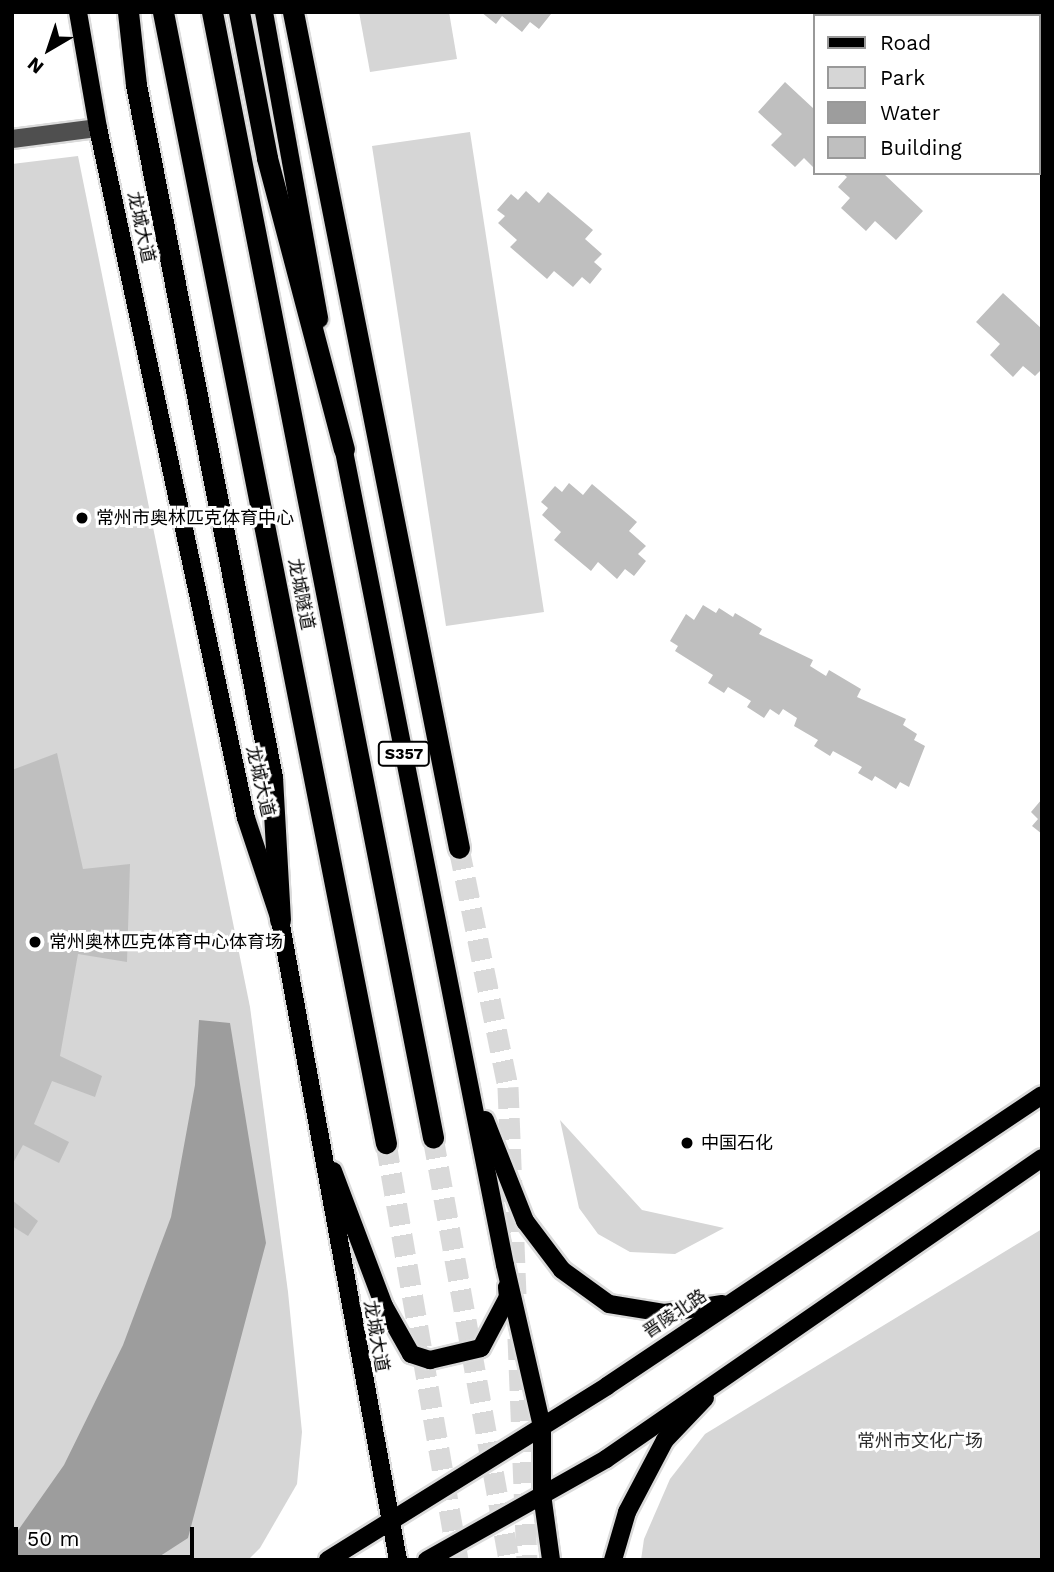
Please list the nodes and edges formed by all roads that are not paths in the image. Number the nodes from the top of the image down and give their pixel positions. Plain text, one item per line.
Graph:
1 (78, 12) edge
2 (128, 12) edge
3 (163, 12) edge
4 (212, 12) edge
5 (239, 12) edge
6 (264, 12) edge
7 (293, 12) edge
8 (98, 128) junction
9 (12, 139) edge
10 (344, 449) junction
11 (459, 848) tunnel mouth
12 (280, 920) junction
13 (468, 1079) junction
14 (1042, 1095) edge
15 (318, 1128) junction
16 (433, 1137) tunnel mouth
17 (386, 1143) tunnel mouth
18 (1042, 1158) edge
19 (505, 1265) junction
20 (729, 1303) junction
21 (737, 1365) junction
22 (542, 1426) junction
23 (542, 1494) junction
24 (388, 1521) junction
25 (328, 1560) edge
26 (398, 1560) edge
27 (427, 1560) edge
28 (551, 1560) edge
29 (613, 1560) edge

1 - 8 main road, 龙城大道
2 - 12 highway
3 - 17 highway, 龙城隧道
4 - 16 highway, 龙城隧道
5 - 10 highway
6 - 10 main road, S357
7 - 11 highway
8 - 9 street
8 - 12 main road, 龙城大道
10 - 13 main road, S357
12 - 15 main road, 龙城大道
13 - 19 main road, S357
13 - 20 main road
14 - 20 main road, 晋陵北路
15 - 19 main road
15 - 24 main road, 龙城大道
18 - 21 main road
19 - 22 main road, S357
20 - 22 main road, 晋陵北路
21 - 23 main road
21 - 29 main road
22 - 23 main road, S357
22 - 24 main road, 晋陵北路
23 - 27 main road
23 - 28 main road, S357
24 - 25 main road, 晋陵北路
24 - 26 main road, 龙城大道

